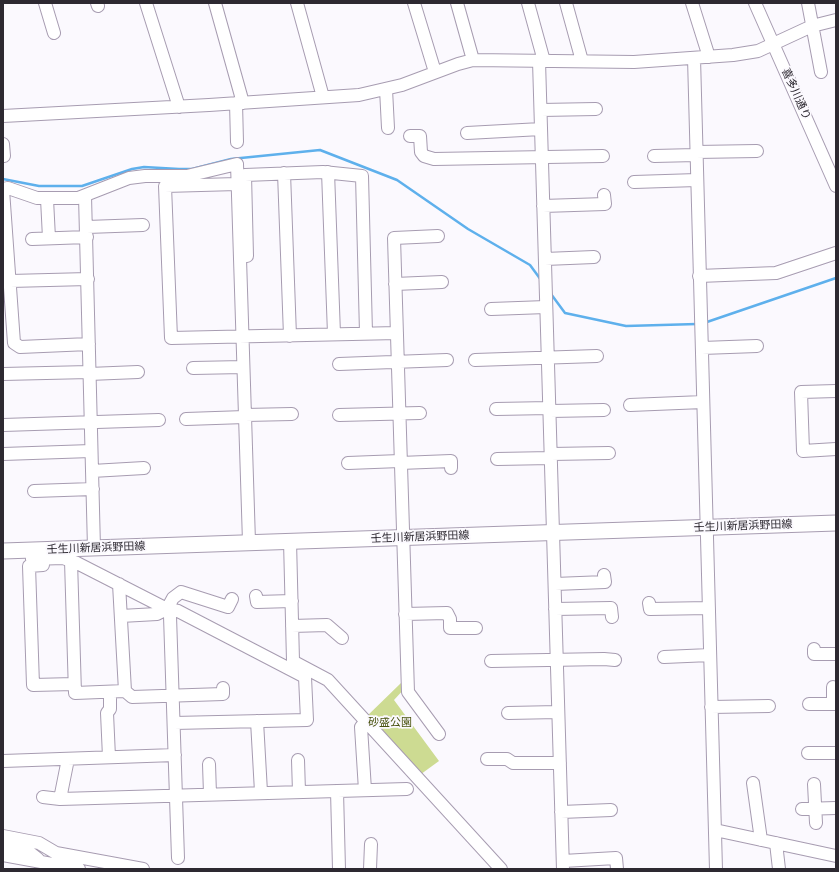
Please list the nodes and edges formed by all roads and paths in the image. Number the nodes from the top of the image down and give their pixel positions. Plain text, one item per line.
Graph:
1 (45, 3) edge
2 (146, 3) edge
3 (215, 3) edge
4 (297, 3) edge
5 (414, 3) edge
6 (458, 3) edge
7 (528, 3) edge
8 (566, 3) edge
9 (692, 3) edge
10 (756, 3) edge
11 (808, 3) edge
12 (836, 20) edge
13 (812, 26) junction
14 (54, 34) dead end
15 (774, 44) junction
16 (708, 57) junction
17 (694, 58) junction
18 (473, 60) junction
19 (541, 61) junction
20 (582, 61) junction
21 (435, 72) junction
22 (821, 72) dead end
23 (386, 89) junction
24 (323, 97) junction
25 (240, 103) junction
26 (179, 107) junction
27 (596, 109) dead end
28 (541, 110) junction
29 (3, 116) edge
30 (388, 128) dead end
31 (541, 129) junction
32 (467, 133) dead end
33 (410, 136) dead end
34 (237, 142) dead end
35 (757, 151) dead end
36 (696, 154) junction
37 (603, 156) dead end
38 (654, 156) dead end
39 (542, 157) junction
40 (328, 172) junction
41 (284, 173) junction
42 (697, 180) junction
43 (634, 182) dead end
44 (237, 184) junction
45 (836, 186) edge
46 (3, 189) edge
47 (604, 195) dead end
48 (85, 196) junction
49 (47, 199) junction
50 (242, 203) junction
51 (544, 206) junction
52 (143, 225) dead end
53 (87, 232) junction
54 (438, 236) dead end
55 (49, 238) junction
56 (32, 239) dead end
57 (836, 253) edge
58 (594, 257) dead end
59 (6, 259) edge
60 (545, 259) junction
61 (699, 276) junction
62 (88, 279) junction
63 (10, 281) junction
64 (442, 282) dead end
65 (395, 284) junction
66 (546, 307) junction
67 (491, 309) dead end
68 (397, 332) junction
69 (366, 333) junction
70 (334, 334) junction
71 (290, 336) junction
72 (246, 337) junction
73 (89, 344) junction
74 (756, 346) dead end
75 (702, 348) junction
76 (597, 356) dead end
77 (548, 358) junction
78 (447, 360) dead end
79 (475, 360) dead end
80 (398, 362) junction
81 (339, 364) dead end
82 (243, 367) junction
83 (193, 368) dead end
84 (138, 372) dead end
85 (89, 373) junction
86 (3, 374) edge
87 (836, 391) edge
88 (703, 402) junction
89 (630, 405) dead end
90 (496, 409) dead end
91 (549, 410) junction
92 (604, 410) dead end
93 (420, 412) dead end
94 (399, 413) junction
95 (292, 414) dead end
96 (339, 415) dead end
97 (245, 416) junction
98 (186, 419) dead end
99 (159, 420) dead end
100 (90, 422) junction
101 (3, 425) edge
102 (836, 449) edge
103 (91, 451) junction
104 (610, 453) dead end
105 (3, 454) edge
106 (551, 456) junction
107 (497, 459) dead end
108 (400, 462) junction
109 (348, 463) dead end
110 (144, 468) dead end
111 (452, 468) dead end
112 (92, 471) junction
113 (92, 489) junction
114 (34, 491) dead end
115 (836, 523) edge
116 (706, 528) junction
117 (553, 533) junction
118 (402, 538) junction
119 (290, 541) junction
120 (249, 542) junction
121 (94, 548) junction
122 (3, 550) edge
123 (31, 550) junction
124 (71, 562) junction
125 (604, 575) dead end
126 (120, 584) junction
127 (555, 584) junction
128 (256, 596) dead end
129 (232, 599) dead end
130 (292, 600) junction
131 (649, 603) dead end
132 (167, 608) junction
133 (709, 608) junction
134 (555, 609) junction
135 (405, 614) junction
136 (121, 616) junction
137 (612, 617) dead end
138 (292, 626) junction
139 (476, 628) dead end
140 (342, 638) dead end
141 (814, 649) dead end
142 (836, 654) edge
143 (710, 655) junction
144 (664, 657) dead end
145 (557, 660) junction
146 (615, 660) dead end
147 (491, 661) dead end
148 (294, 666) junction
149 (74, 684) junction
150 (833, 687) dead end
151 (223, 688) dead end
152 (126, 691) junction
153 (110, 692) junction
154 (173, 695) junction
155 (809, 704) dead end
156 (835, 704) edge
157 (769, 706) dead end
158 (711, 707) junction
159 (558, 712) junction
160 (508, 713) dead end
161 (257, 721) junction
162 (174, 723) junction
163 (364, 723) junction
164 (439, 734) dead end
165 (808, 753) dead end
166 (836, 753) edge
167 (175, 755) junction
168 (109, 757) junction
169 (68, 759) junction
170 (487, 759) dead end
171 (298, 760) dead end
172 (3, 761) edge
173 (560, 763) junction
174 (209, 764) dead end
175 (753, 783) dead end
176 (814, 784) dead end
177 (407, 789) dead end
178 (365, 790) junction
179 (337, 791) junction
180 (261, 792) junction
181 (299, 792) junction
182 (210, 794) junction
183 (176, 795) junction
184 (43, 796) dead end
185 (60, 799) junction
186 (815, 808) junction
187 (836, 808) edge
188 (802, 809) dead end
189 (611, 810) dead end
190 (561, 812) junction
191 (816, 823) dead end
192 (715, 830) junction
193 (3, 836) edge
194 (761, 840) junction
195 (776, 843) junction
196 (371, 844) dead end
197 (3, 845) edge
198 (3, 855) edge
199 (836, 856) edge
200 (178, 858) dead end
201 (42, 862) junction
202 (563, 865) edge
203 (79, 869) edge
204 (143, 869) edge
205 (338, 869) edge
206 (370, 869) edge
207 (501, 869) edge
208 (616, 869) edge
209 (716, 869) edge
210 (779, 869) edge

1 - 14 street
2 - 26 street
3 - 25 street
4 - 24 street
5 - 21 street
6 - 18 street
7 - 19 street
8 - 20 street
9 - 16 street
10 - 15 street, 喜多川通り
11 - 13 street
12 - 13 street
13 - 15 street
13 - 22 street
15 - 16 street
15 - 45 street, 喜多川通り
16 - 17 street
17 - 20 street
17 - 36 street
18 - 19 street
18 - 21 street
19 - 20 street
19 - 28 street
21 - 23 street
23 - 24 street
23 - 30 street
24 - 25 street
25 - 26 street
25 - 34 street
26 - 29 street
27 - 28 street
28 - 31 street
31 - 32 street
31 - 39 street
33 - 39 street
35 - 36 street
36 - 38 street
36 - 42 street
37 - 39 street
39 - 51 street
40 - 41 street
40 - 69 street
40 - 70 street
41 - 50 street
41 - 71 street
42 - 43 street
42 - 61 street
44 - 48 street
44 - 50 street
44 - 72 street
46 - 49 street
46 - 59 street
47 - 51 street
48 - 49 street
48 - 53 street
49 - 55 street
50 - 72 street
51 - 60 street
52 - 53 street
53 - 55 street
53 - 62 street
54 - 65 street
55 - 56 street
57 - 61 street
58 - 60 street
59 - 63 street
60 - 66 street
61 - 75 street
62 - 63 street
62 - 73 street
63 - 73 street
64 - 65 street
65 - 68 street
66 - 67 street
66 - 77 street
68 - 69 street
68 - 80 street
69 - 70 street
70 - 71 street
71 - 72 street
72 - 82 street
73 - 85 street
74 - 75 street
75 - 88 street
76 - 77 street
77 - 79 street
77 - 91 street
78 - 80 street
80 - 81 street
80 - 94 street
82 - 83 street
82 - 97 street
84 - 85 street
85 - 86 street
85 - 100 street
87 - 102 street
88 - 89 street
88 - 116 street
90 - 91 street
91 - 92 street
91 - 106 street
93 - 94 street
94 - 96 street
94 - 108 street
95 - 97 street
97 - 98 street
97 - 120 street
99 - 100 street
100 - 101 street
100 - 103 street
103 - 105 street
103 - 112 street
104 - 106 street
106 - 107 street
106 - 117 street
108 - 109 street
108 - 111 street
108 - 118 street
110 - 112 street
112 - 113 street
113 - 114 street
113 - 121 street
115 - 116 main road, 壬生川新居浜野田線
116 - 117 main road, 壬生川新居浜野田線
116 - 133 street
117 - 118 main road, 壬生川新居浜野田線
117 - 127 street
118 - 119 main road, 壬生川新居浜野田線
118 - 135 street
119 - 120 main road, 壬生川新居浜野田線
119 - 130 street
120 - 121 main road, 壬生川新居浜野田線
121 - 123 main road, 壬生川新居浜野田線
122 - 123 main road, 壬生川新居浜野田線
123 - 124 street
124 - 126 street
124 - 149 street
124 - 149 street
125 - 127 street
126 - 132 street
126 - 136 street
127 - 134 street
128 - 130 street
129 - 132 street
130 - 138 street
131 - 133 street
132 - 136 street
132 - 148 street
132 - 154 street
133 - 143 street
134 - 137 street
134 - 145 street
135 - 139 street
135 - 164 street
136 - 152 street
138 - 140 street
138 - 148 street
141 - 142 street
143 - 144 street
143 - 158 street
145 - 146 street
145 - 147 street
145 - 159 street
148 - 161 street
148 - 163 street
149 - 153 street
150 - 156 street
151 - 154 street
152 - 153 street
152 - 154 street
153 - 168 street
154 - 162 street
155 - 156 street
157 - 158 street
158 - 192 street
159 - 160 street
159 - 173 street
161 - 162 street
161 - 180 street
162 - 167 street
163 - 178 street
163 - 207 street
165 - 166 street
167 - 168 street
167 - 183 street
168 - 169 street
169 - 172 street
169 - 185 street
170 - 173 street
171 - 181 street
173 - 190 street
174 - 182 street
175 - 194 street
176 - 186 street
177 - 178 street
178 - 179 street
179 - 181 street
179 - 205 street
180 - 181 street
180 - 182 street
182 - 183 street
183 - 185 street
183 - 200 street
184 - 185 street
186 - 187 street
186 - 188 street
186 - 191 street
189 - 190 street
190 - 202 street
192 - 194 street
192 - 209 street
193 - 204 street
194 - 195 street
195 - 199 street
195 - 210 street
196 - 206 street
197 - 201 street
198 - 201 street
201 - 203 street
202 - 208 street

